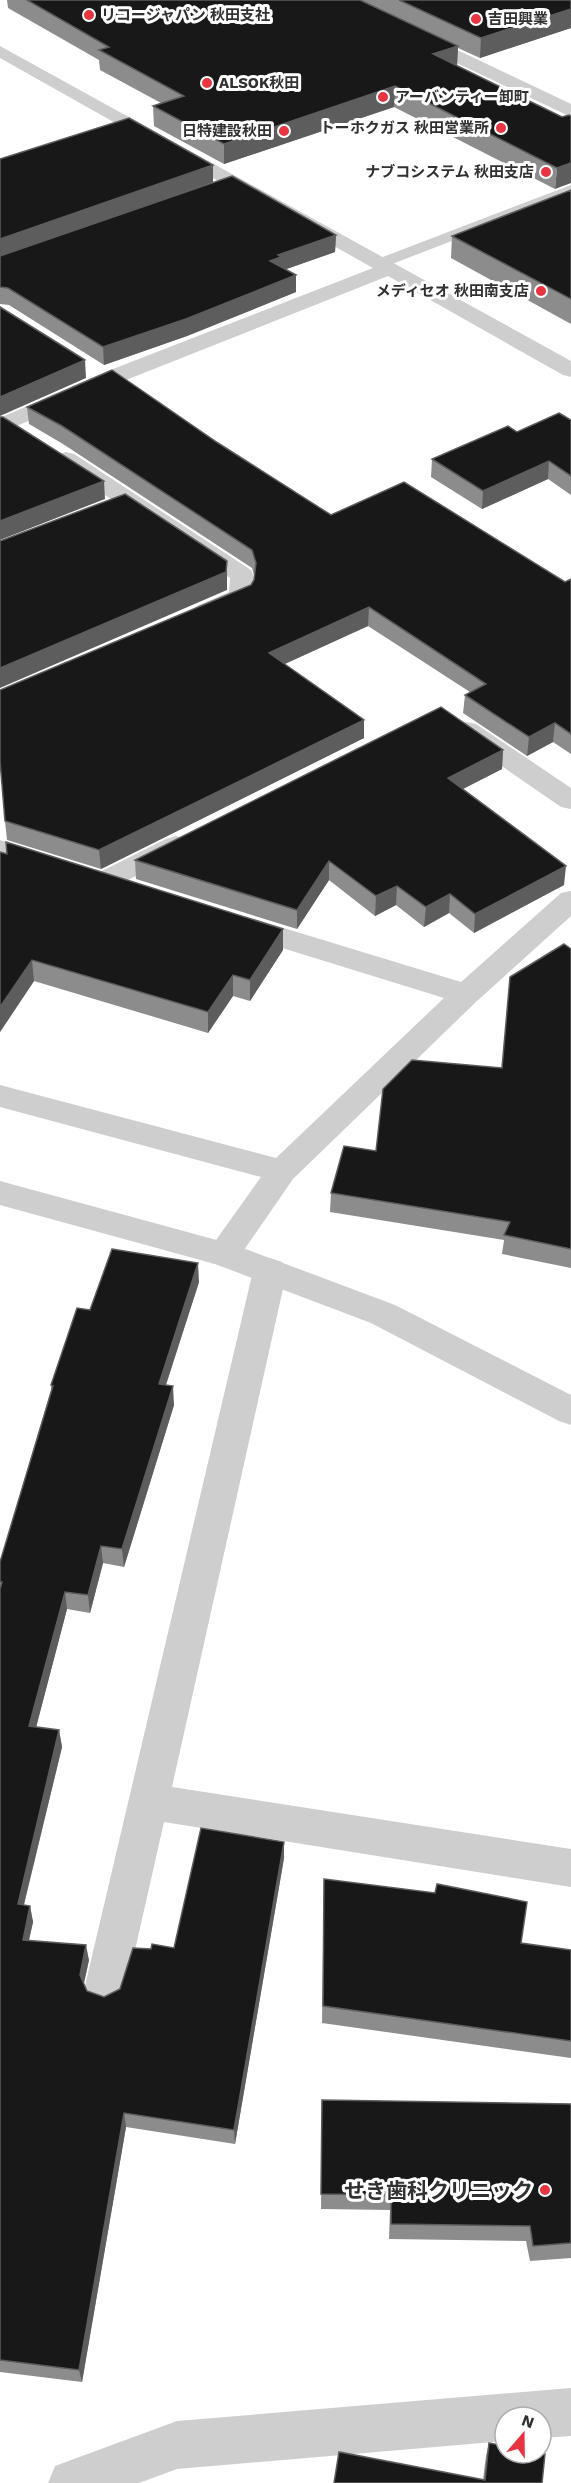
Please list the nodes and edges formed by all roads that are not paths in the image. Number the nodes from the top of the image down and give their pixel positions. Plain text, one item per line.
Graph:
1 (338, 0) edge
2 (0, 51) edge
3 (571, 111) edge
4 (124, 120) junction
5 (101, 127) edge
6 (238, 182) junction
7 (216, 190) edge
8 (571, 190) edge
9 (385, 265) junction
10 (88, 366) dead end
11 (571, 370) edge
12 (108, 379) junction
13 (20, 433) edge
14 (186, 619) edge
15 (451, 719) edge
16 (571, 801) edge
17 (198, 834) edge
18 (0, 849) edge
19 (83, 876) junction
20 (136, 893) edge
21 (571, 900) edge
22 (216, 917) edge
23 (466, 994) junction
24 (0, 1096) edge
25 (282, 1171) junction
26 (0, 1193) edge
27 (223, 1254) junction
28 (270, 1271) junction
29 (571, 1411) edge
30 (148, 1801) junction
31 (571, 1868) edge
32 (105, 1990) dead end
33 (571, 2412) edge
34 (553, 2413) edge
35 (493, 2418) edge
36 (72, 2483) edge

1 - 3 street
2 - 4 street
4 - 5 street
4 - 6 street
6 - 7 street
6 - 9 street
8 - 9 lane
9 - 11 street
9 - 12 street
10 - 12 street
12 - 13 street
13 - 14 street
15 - 16 street
17 - 19 street
18 - 19 street
19 - 20 street
21 - 23 street
22 - 23 street
23 - 25 street
24 - 25 street
25 - 27 street
26 - 27 street
27 - 28 street
28 - 29 street
28 - 30 street
30 - 31 street
30 - 32 street
33 - 34 street
35 - 36 street

